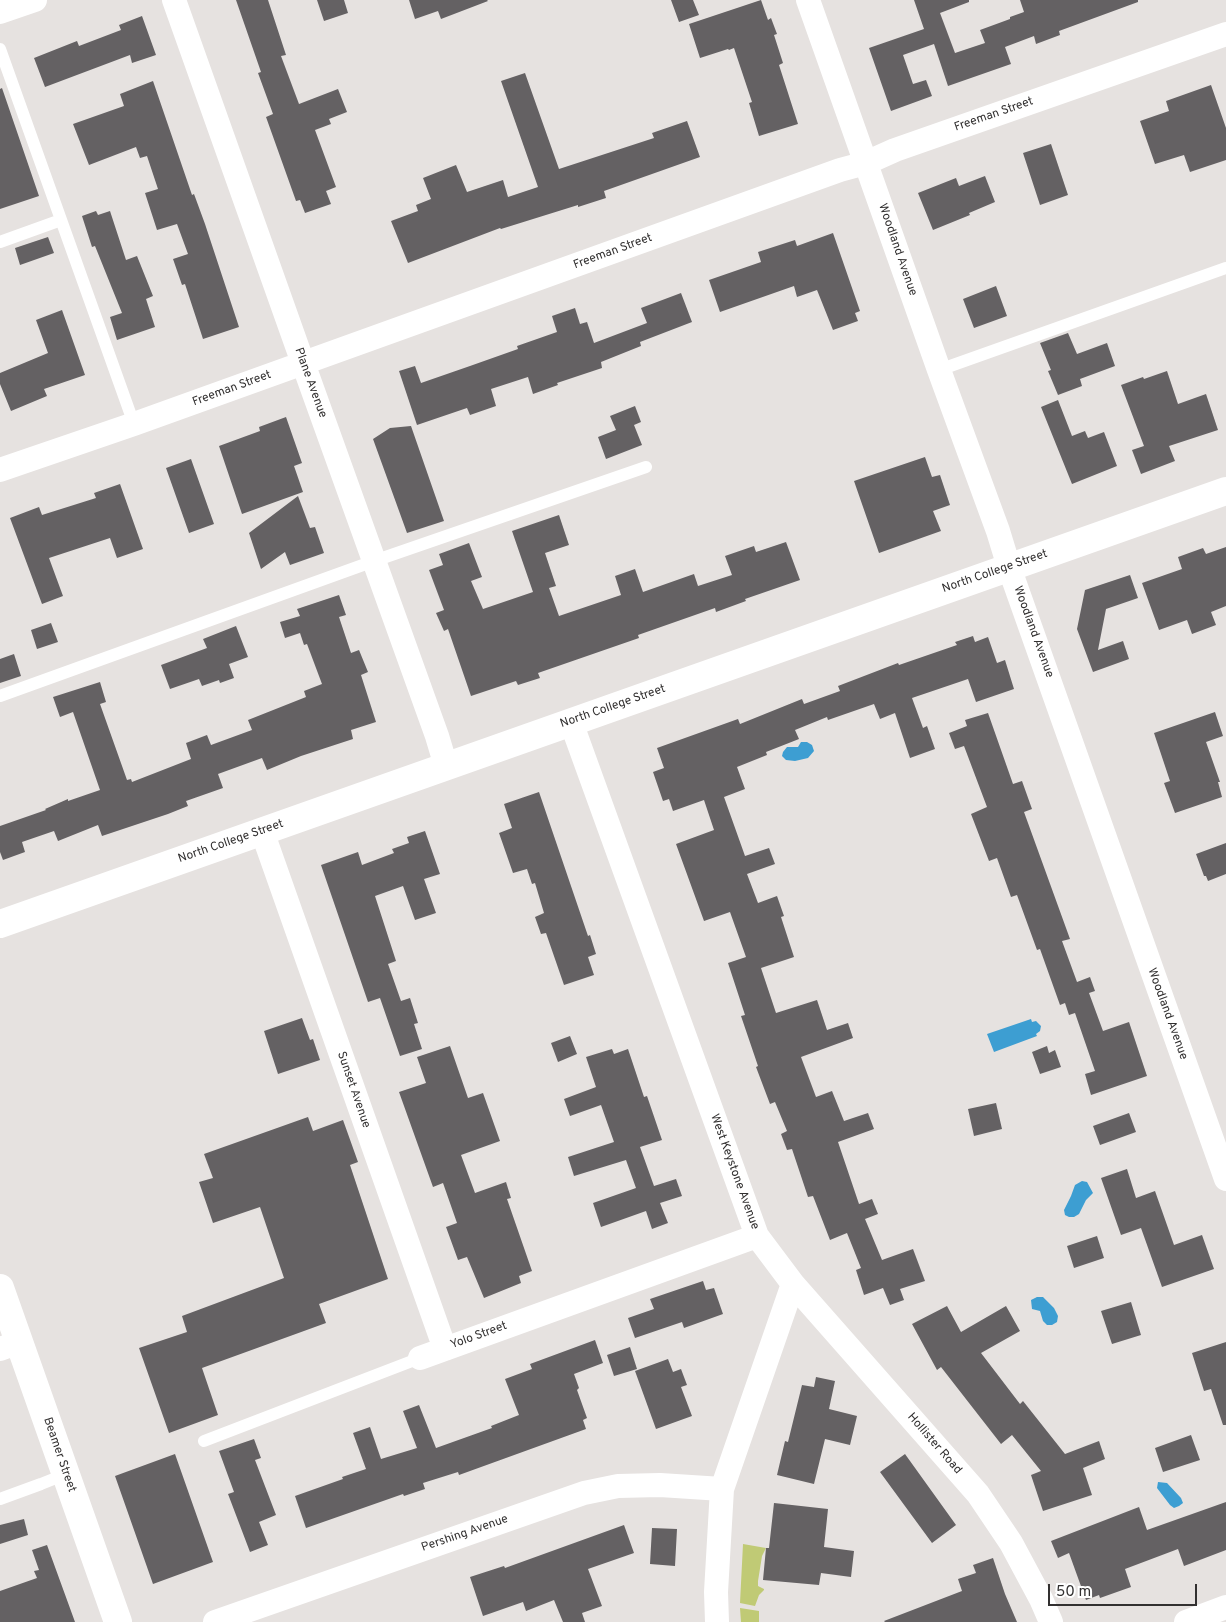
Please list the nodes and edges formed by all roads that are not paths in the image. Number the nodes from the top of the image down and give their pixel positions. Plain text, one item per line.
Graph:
1 (35, 0) edge
2 (174, 0) edge
3 (808, 0) edge
4 (0, 12) edge
5 (1226, 34) edge
6 (0, 50) edge
7 (866, 163) junction
8 (61, 220) junction
9 (0, 242) edge
10 (1226, 268) edge
11 (302, 363) junction
12 (939, 370) junction
13 (134, 424) junction
14 (646, 467) dead end
15 (0, 470) edge
16 (1226, 491) edge
17 (374, 561) junction
18 (1009, 567) junction
19 (0, 696) edge
20 (571, 722) junction
21 (446, 766) junction
22 (262, 831) junction
23 (0, 924) edge
24 (1226, 1179) edge
25 (757, 1236) junction
26 (793, 1284) junction
27 (0, 1288) edge
28 (10, 1345) edge
29 (445, 1349) junction
30 (420, 1358) joint
31 (204, 1442) dead end
32 (66, 1474) junction
33 (722, 1489) junction
34 (0, 1499) edge
35 (1226, 1607) edge
36 (118, 1622) edge
37 (214, 1622) edge
38 (717, 1622) edge
39 (1051, 1622) edge
40 (1186, 1622) edge

1 - 4 street
2 - 11 street, Plane Avenue
3 - 7 street, Woodland Avenue
5 - 7 street, Freeman Street
6 - 8 lane
7 - 11 street, Freeman Street
7 - 12 street, Woodland Avenue
8 - 9 lane
8 - 13 lane
10 - 12 lane
11 - 13 street, Freeman Street
11 - 17 street, Plane Avenue
12 - 18 street, Woodland Avenue
13 - 15 street, Freeman Street
14 - 17 lane
16 - 18 street, North College Street
17 - 19 lane
17 - 21 street, Plane Avenue
18 - 20 street, North College Street
18 - 24 street, Woodland Avenue
20 - 21 street, North College Street
20 - 25 street, West Keystone Avenue
21 - 22 street, North College Street
22 - 23 street, North College Street
22 - 29 street, Sunset Avenue
25 - 26 street, West Keystone Avenue
25 - 29 street, Yolo Street
26 - 33 street
26 - 39 street, Hollister Road
27 - 28 street, Beamer Street
28 - 32 street, Beamer Street
29 - 30 street, Yolo Street
30 - 31 lane, Yolo Street
32 - 34 lane
32 - 36 street, Beamer Street
33 - 37 street, Pershing Avenue
33 - 38 street
35 - 40 street

